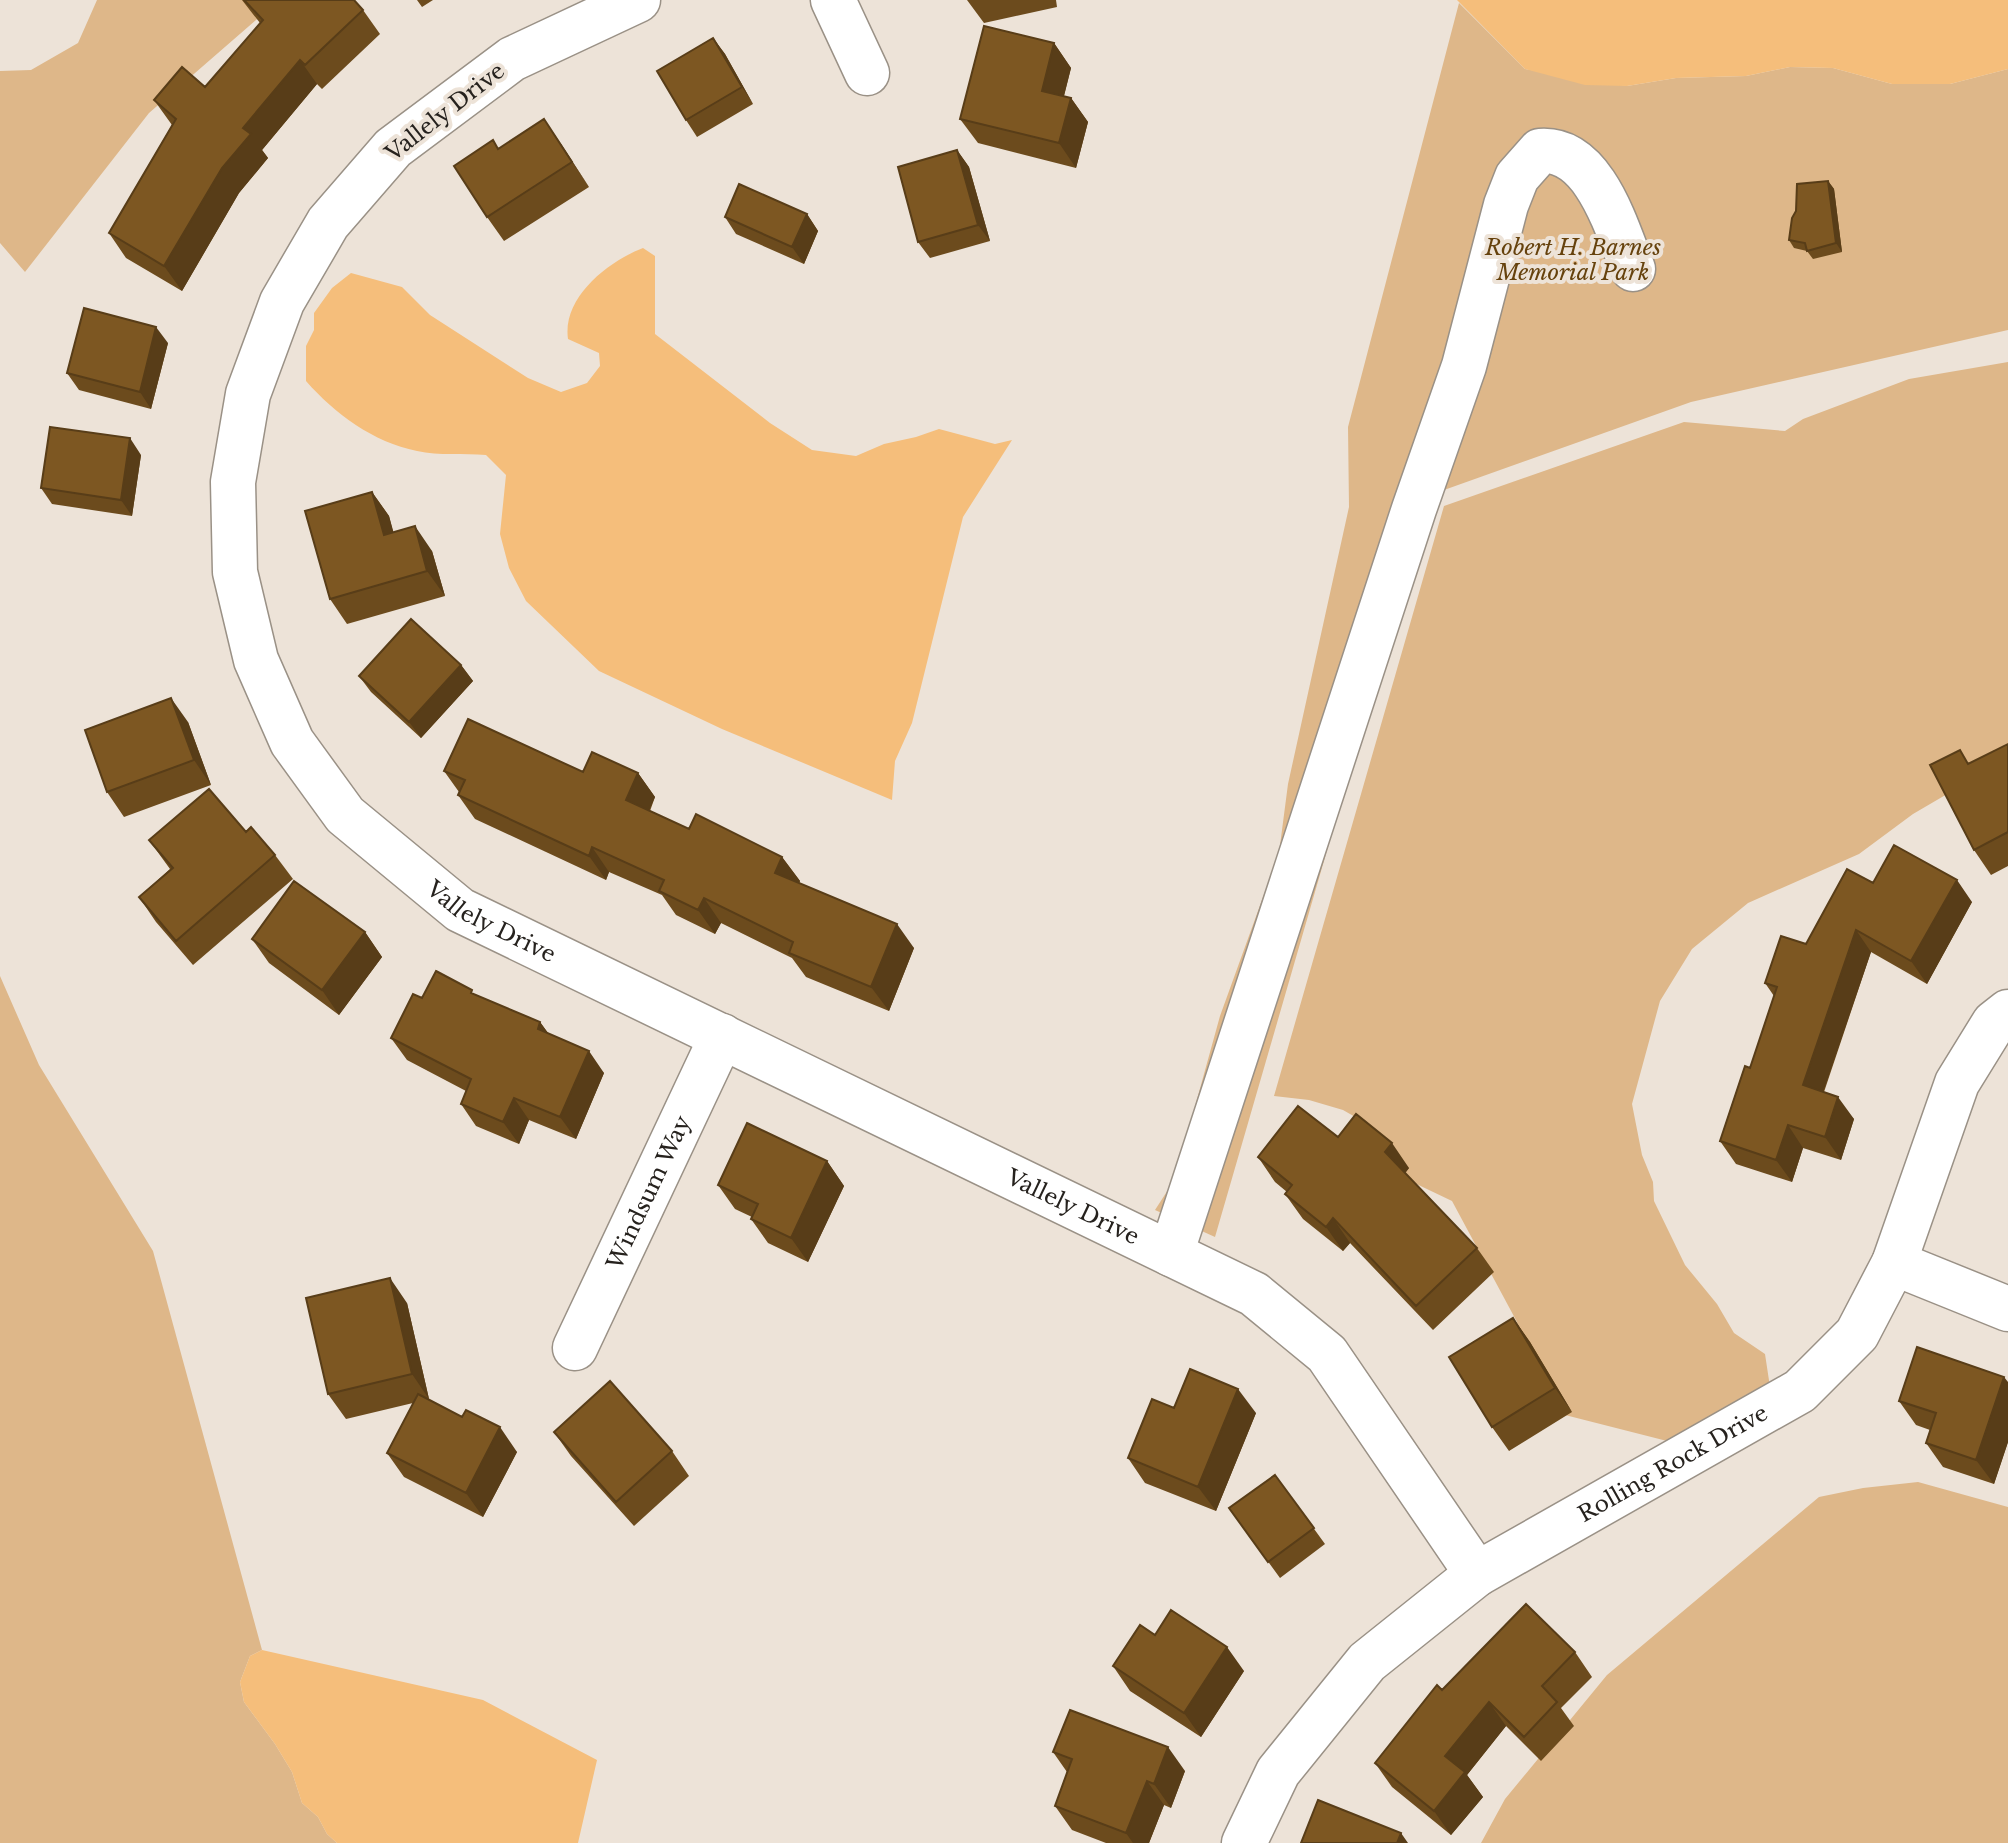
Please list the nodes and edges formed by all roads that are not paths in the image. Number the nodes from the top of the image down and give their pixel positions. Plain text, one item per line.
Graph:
1 (638, 0) edge
2 (833, 0) edge
3 (867, 73) dead end
4 (1633, 269) dead end
5 (2008, 1012) edge
6 (722, 1036) junction
7 (1171, 1254) junction
8 (1894, 1263) junction
9 (2008, 1309) edge
10 (575, 1348) dead end
11 (1477, 1574) junction
12 (1244, 1843) edge

1 - 6 street, Vallely Drive
2 - 3 street
4 - 7 street
5 - 8 street, Rolling Rock Drive
6 - 7 street, Vallely Drive
6 - 10 street, Windsum Way
7 - 11 street, Vallely Drive
8 - 9 street
8 - 11 street, Rolling Rock Drive
11 - 12 street, Rolling Rock Drive

